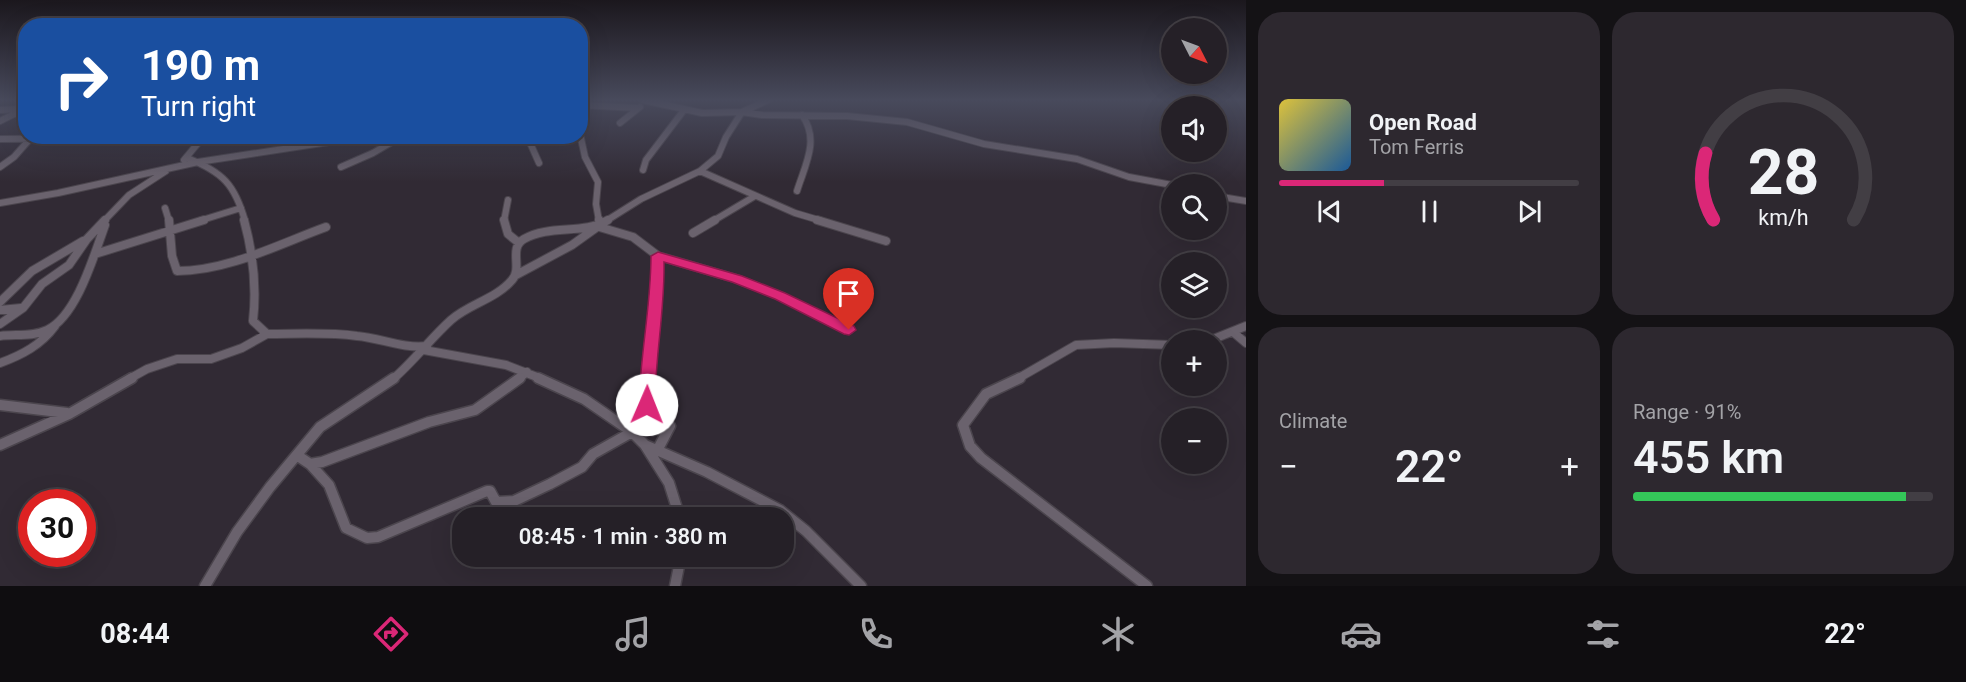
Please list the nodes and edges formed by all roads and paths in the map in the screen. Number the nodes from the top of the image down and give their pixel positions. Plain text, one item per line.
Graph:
1 (671, 127) edge
2 (734, 127) edge
3 (808, 127) edge
4 (926, 127) edge
5 (0, 139) edge
6 (18, 140) edge
7 (25, 144) edge
8 (198, 144) edge
9 (301, 144) edge
10 (389, 144) edge
11 (531, 144) edge
12 (582, 144) edge
13 (187, 158) junction
14 (198, 162) junction
15 (539, 163) dead end
16 (175, 166) junction
17 (0, 167) edge
18 (341, 167) dead end
19 (643, 170) dead end
20 (700, 171) junction
21 (1161, 183) edge
22 (797, 191) dead end
23 (756, 196) junction
24 (1227, 198) edge
25 (508, 200) dead end
26 (1246, 201) edge
27 (0, 203) edge
28 (165, 207) dead end
29 (241, 208) junction
30 (106, 221) junction
31 (598, 225) junction
32 (326, 227) dead end
33 (170, 230) junction
34 (693, 232) dead end
35 (87, 239) junction
36 (886, 241) dead end
37 (519, 243) junction
38 (253, 252) junction
39 (95, 254) junction
40 (658, 256) junction
41 (516, 275) junction
42 (0, 302) edge
43 (23, 308) junction
44 (0, 310) edge
45 (0, 324) edge
46 (56, 324) junction
47 (1246, 326) edge
48 (849, 330) dead end
49 (1233, 332) junction
50 (267, 334) junction
51 (1227, 334) edge
52 (0, 336) edge
53 (1246, 343) edge
54 (1161, 344) edge
55 (424, 350) junction
56 (0, 363) edge
57 (527, 372) junction
58 (0, 405) edge
59 (69, 414) junction
60 (632, 432) junction
61 (0, 445) edge
62 (645, 445) junction
63 (658, 449) junction
64 (298, 456) junction
65 (310, 464) junction
66 (677, 507) edge
67 (679, 567) edge
68 (204, 586) edge
69 (675, 586) edge
70 (861, 586) edge
71 (1147, 586) edge

1 - 19 street
2 - 20 street
3 - 22 street
4 - 21 street
5 - 6 street
7 - 17 street
8 - 13 street
9 - 14 street
10 - 18 street
11 - 15 street
12 - 31 street
13 - 14 street
13 - 16 street
14 - 16 street
14 - 29 street
16 - 27 street
16 - 30 street
20 - 23 street
20 - 31 street
23 - 34 street
23 - 36 street
24 - 26 street
25 - 37 street
28 - 33 street
29 - 33 street
29 - 38 street
30 - 35 street
30 - 39 street
31 - 37 street
31 - 40 street
31 - 41 street
32 - 38 street
33 - 38 street
33 - 39 street
35 - 42 street
35 - 43 street
37 - 41 street
38 - 50 street
39 - 46 street
40 - 48 street
40 - 63 street
41 - 55 street
43 - 44 street
43 - 45 street
46 - 52 street
46 - 56 street
47 - 49 street
49 - 51 street
49 - 53 street
50 - 55 street
50 - 59 street
54 - 71 street
55 - 57 street
55 - 64 street
57 - 60 street
57 - 65 street
58 - 59 street
59 - 61 street
60 - 62 street
60 - 65 street
62 - 63 street
62 - 66 street
63 - 70 street
64 - 65 street
64 - 68 street
67 - 69 street

